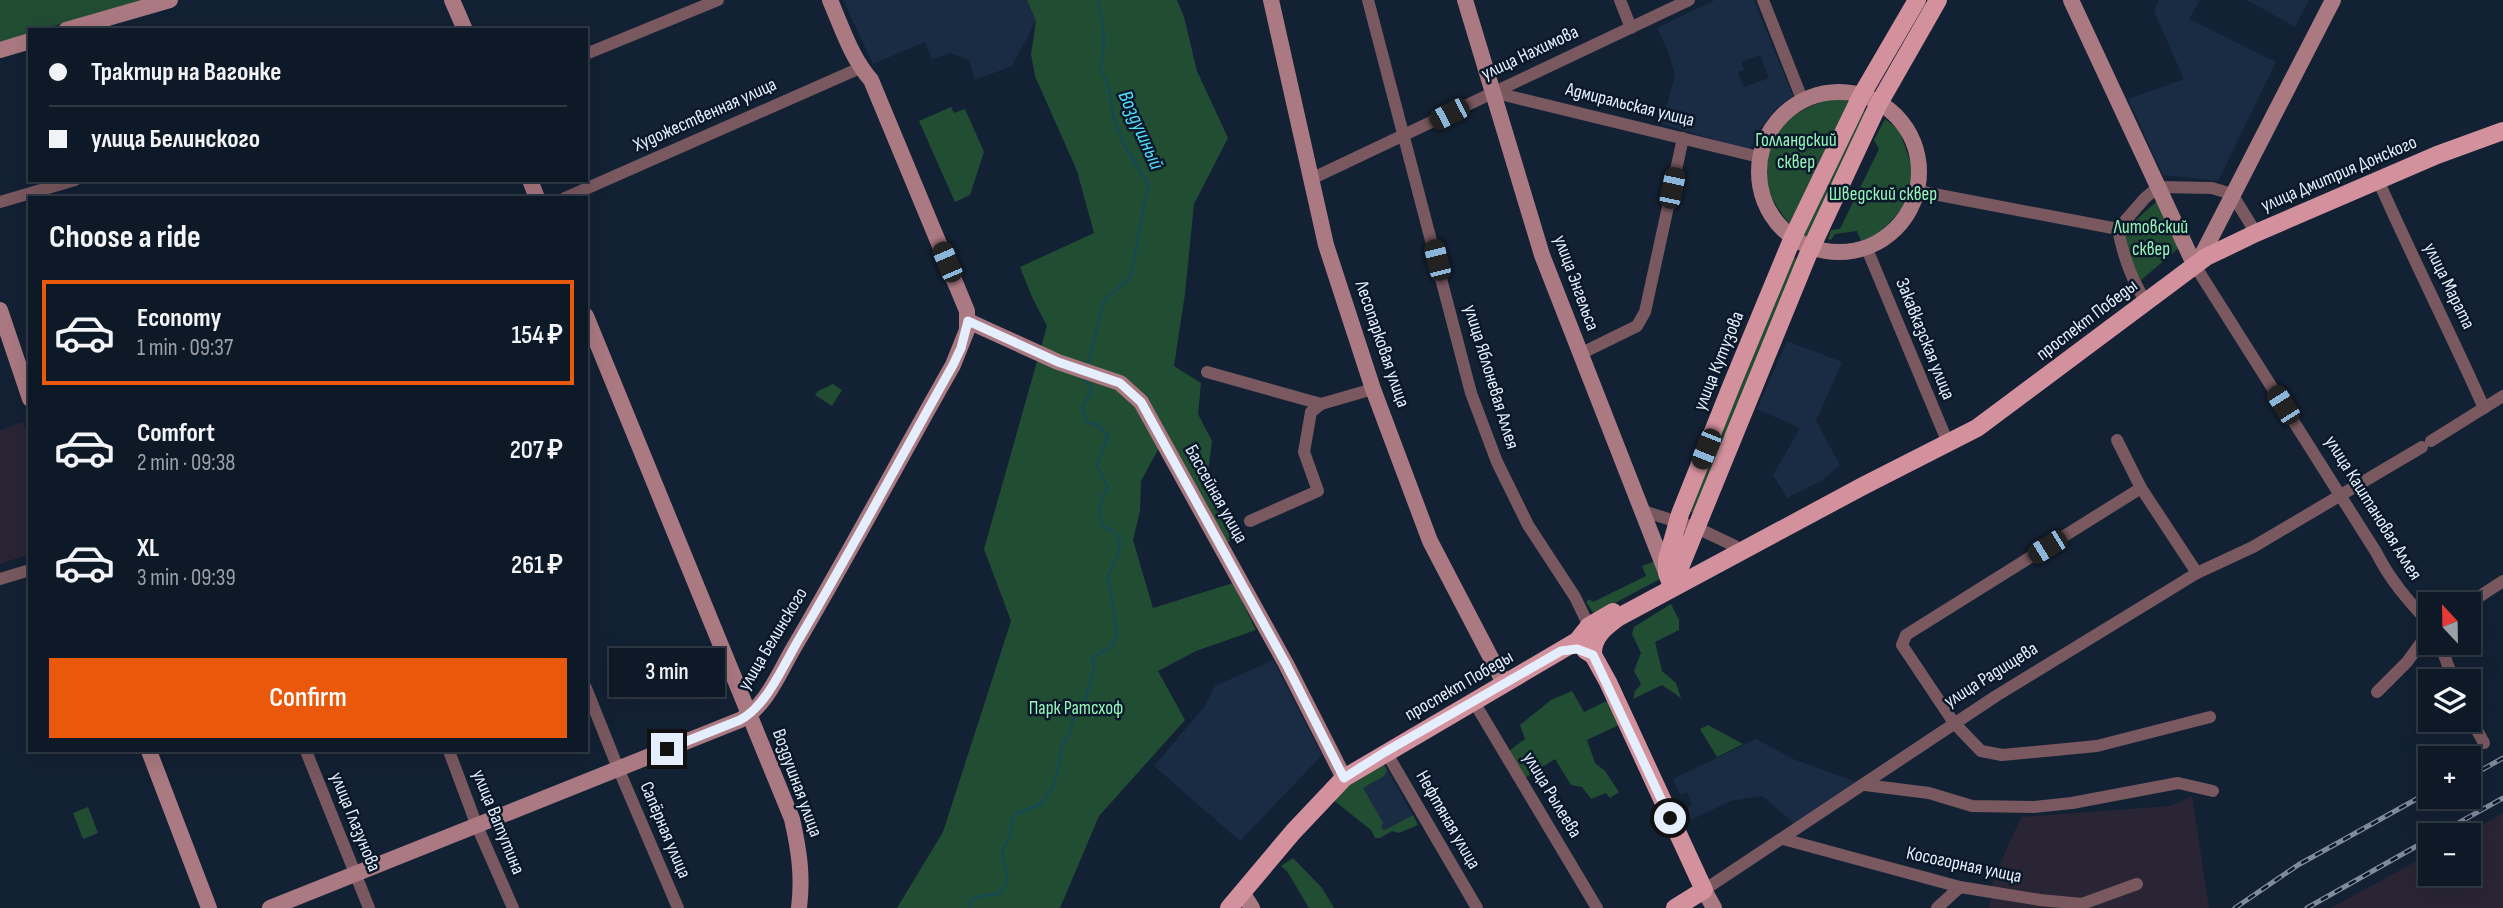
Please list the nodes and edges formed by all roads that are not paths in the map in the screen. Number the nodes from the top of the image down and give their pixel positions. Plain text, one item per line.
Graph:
1 (170, 0) edge
2 (452, 0) edge
3 (718, 0) edge
4 (830, 0) edge
5 (1271, 0) edge
6 (1368, 0) edge
7 (1465, 0) edge
8 (1620, 0) edge
9 (1689, 0) edge
10 (1763, 0) edge
11 (1917, 0) edge
12 (1938, 0) edge
13 (2071, 0) edge
14 (2333, 0) edge
15 (1631, 27) junction
16 (73, 28) edge
17 (464, 28) edge
18 (28, 42) edge
19 (0, 50) edge
20 (588, 53) edge
21 (860, 68) junction
22 (1492, 92) junction
23 (1861, 96) junction
24 (1802, 99) junction
25 (1878, 105) junction
26 (2503, 131) edge
27 (1405, 136) junction
28 (1683, 138) junction
29 (1759, 157) junction
30 (1311, 179) junction
31 (2378, 180) junction
32 (68, 182) edge
33 (2158, 187) junction
34 (1918, 191) junction
35 (2232, 194) junction
36 (570, 196) edge
37 (0, 202) edge
38 (2118, 229) junction
39 (2256, 233) junction
40 (1793, 237) junction
41 (1812, 247) junction
42 (1867, 249) junction
43 (2194, 264) junction
44 (2146, 302) junction
45 (0, 310) edge
46 (968, 316) junction
47 (588, 325) edge
48 (592, 344) edge
49 (1580, 354) junction
50 (1207, 372) dead end
51 (1373, 389) junction
52 (28, 393) edge
53 (2503, 397) edge
54 (1321, 404) junction
55 (2484, 408) junction
56 (2117, 440) dead end
57 (1948, 443) junction
58 (2141, 488) junction
59 (2340, 495) junction
60 (1643, 511) junction
61 (1250, 521) dead end
62 (1678, 523) junction
63 (1697, 528) junction
64 (1739, 548) junction
65 (28, 571) edge
66 (2197, 573) junction
67 (0, 579) edge
68 (1672, 580) junction
69 (2503, 581) edge
70 (2482, 595) edge
71 (2418, 613) edge
72 (1589, 626) junction
73 (2418, 646) edge
74 (1561, 651) junction
75 (1593, 655) junction
76 (1504, 683) junction
77 (2376, 692) dead end
78 (588, 693) edge
79 (1474, 702) junction
80 (750, 715) junction
81 (2210, 717) dead end
82 (1954, 723) junction
83 (2478, 732) edge
84 (2484, 743) dead end
85 (149, 752) edge
86 (306, 752) edge
87 (449, 752) edge
88 (1385, 752) junction
89 (618, 768) junction
90 (1344, 778) junction
91 (1865, 785) junction
92 (2213, 791) dead end
93 (477, 825) junction
94 (1783, 839) junction
95 (355, 874) junction
96 (2137, 884) dead end
97 (1960, 887) junction
98 (1704, 890) junction
99 (1242, 892) junction
100 (1475, 904) edge
101 (209, 908) edge
102 (270, 908) edge
103 (369, 908) edge
104 (513, 908) edge
105 (678, 908) edge
106 (799, 908) edge
107 (1229, 908) edge
108 (1252, 908) edge
109 (1459, 908) edge
110 (1597, 908) edge
111 (1675, 908) edge
112 (1714, 908) edge
113 (1937, 908) edge

1 - 16 street
2 - 17 street
3 - 20 street
4 - 21 street
5 - 30 street, Лесопарковая улица
6 - 27 street, улица Яблоневая Аллея
7 - 22 street, улица Энгельса
8 - 15 street
9 - 15 street, улица Нахимова
10 - 24 street
11 - 23 main road, улица Кутузова
12 - 25 main road
13 - 33 street, улица Каштановая Аллея
14 - 35 street, проспект Победы
15 - 22 street, улица Нахимова
18 - 19 street
21 - 36 street, Художественная улица
21 - 46 street
22 - 27 street, улица Нахимова
22 - 28 street, Адмиральская улица
22 - 49 street, улица Энгельса
23 - 24 street
23 - 25 street
23 - 40 main road, улица Кутузова
24 - 29 street
25 - 34 street
25 - 41 main road
26 - 31 main road, улица Дмитрия Донского
27 - 30 street, улица Нахимова
27 - 72 street, улица Яблоневая Аллея
28 - 29 street, Адмиральская улица
28 - 49 street
29 - 40 street
30 - 51 street, Лесопарковая улица
31 - 39 main road, улица Дмитрия Донского
31 - 55 street, улица Марата
32 - 37 street
33 - 35 street
33 - 38 street
33 - 43 street, улица Каштановая Аллея
34 - 38 street
34 - 42 street
35 - 39 street
35 - 43 street, проспект Победы
38 - 44 street
39 - 43 main road, улица Дмитрия Донского
40 - 41 street
40 - 62 main road, улица Кутузова
41 - 42 street
41 - 63 main road
42 - 57 street, Закавказская улица
43 - 44 main road, проспект Победы
43 - 59 street, улица Каштановая Аллея
44 - 57 main road, проспект Победы
45 - 52 street
46 - 80 street, улица Белинского
46 - 90 street, Бассейная улица
47 - 48 street, Воздушная улица
48 - 80 street, Воздушная улица
49 - 60 street, улица Энгельса
50 - 54 street
51 - 54 street
51 - 76 street, Лесопарковая улица
53 - 55 street, улица Радищева
54 - 61 street
55 - 59 street, улица Радищева
56 - 58 street
57 - 64 main road, проспект Победы
58 - 66 street
58 - 82 street
59 - 66 street, улица Радищева
59 - 71 street, улица Каштановая Аллея
60 - 62 street
60 - 68 street, улица Энгельса
62 - 63 street
62 - 68 main road, улица Кутузова
63 - 64 street
63 - 68 main road
64 - 68 main road, проспект Победы
65 - 67 street
66 - 82 street, улица Радищева
68 - 72 main road, проспект Победы
68 - 75 main road, проспект Победы
69 - 70 street
72 - 74 main road, проспект Победы
73 - 77 street
74 - 75 main road
74 - 76 main road, проспект Победы
75 - 98 main road
76 - 79 main road, проспект Победы
78 - 89 street, Сапёрная улица
79 - 88 main road, проспект Победы
79 - 110 street, улица Рылеева
80 - 89 street, улица Белинского
80 - 106 street, Воздушная улица
81 - 82 street
82 - 91 street, улица Радищева
83 - 84 street
85 - 101 street
86 - 95 street, улица Глазунова
87 - 93 street, улица Ватутина
88 - 90 main road, проспект Победы
88 - 100 street, Нефтяная улица
89 - 93 street, улица Белинского
89 - 105 street, Сапёрная улица
90 - 99 main road, проспект Победы
91 - 92 street
91 - 94 street, улица Радищева
93 - 95 street, улица Белинского
93 - 104 street, улица Ватутина
94 - 97 street, Косогорная улица
94 - 98 street, улица Радищева
95 - 102 street, улица Белинского
95 - 103 street, улица Глазунова
96 - 97 street, Косогорная улица
97 - 113 street
98 - 111 main road, улица Радищева
98 - 112 street
99 - 107 main road, проспект Победы
99 - 108 street
100 - 109 street

